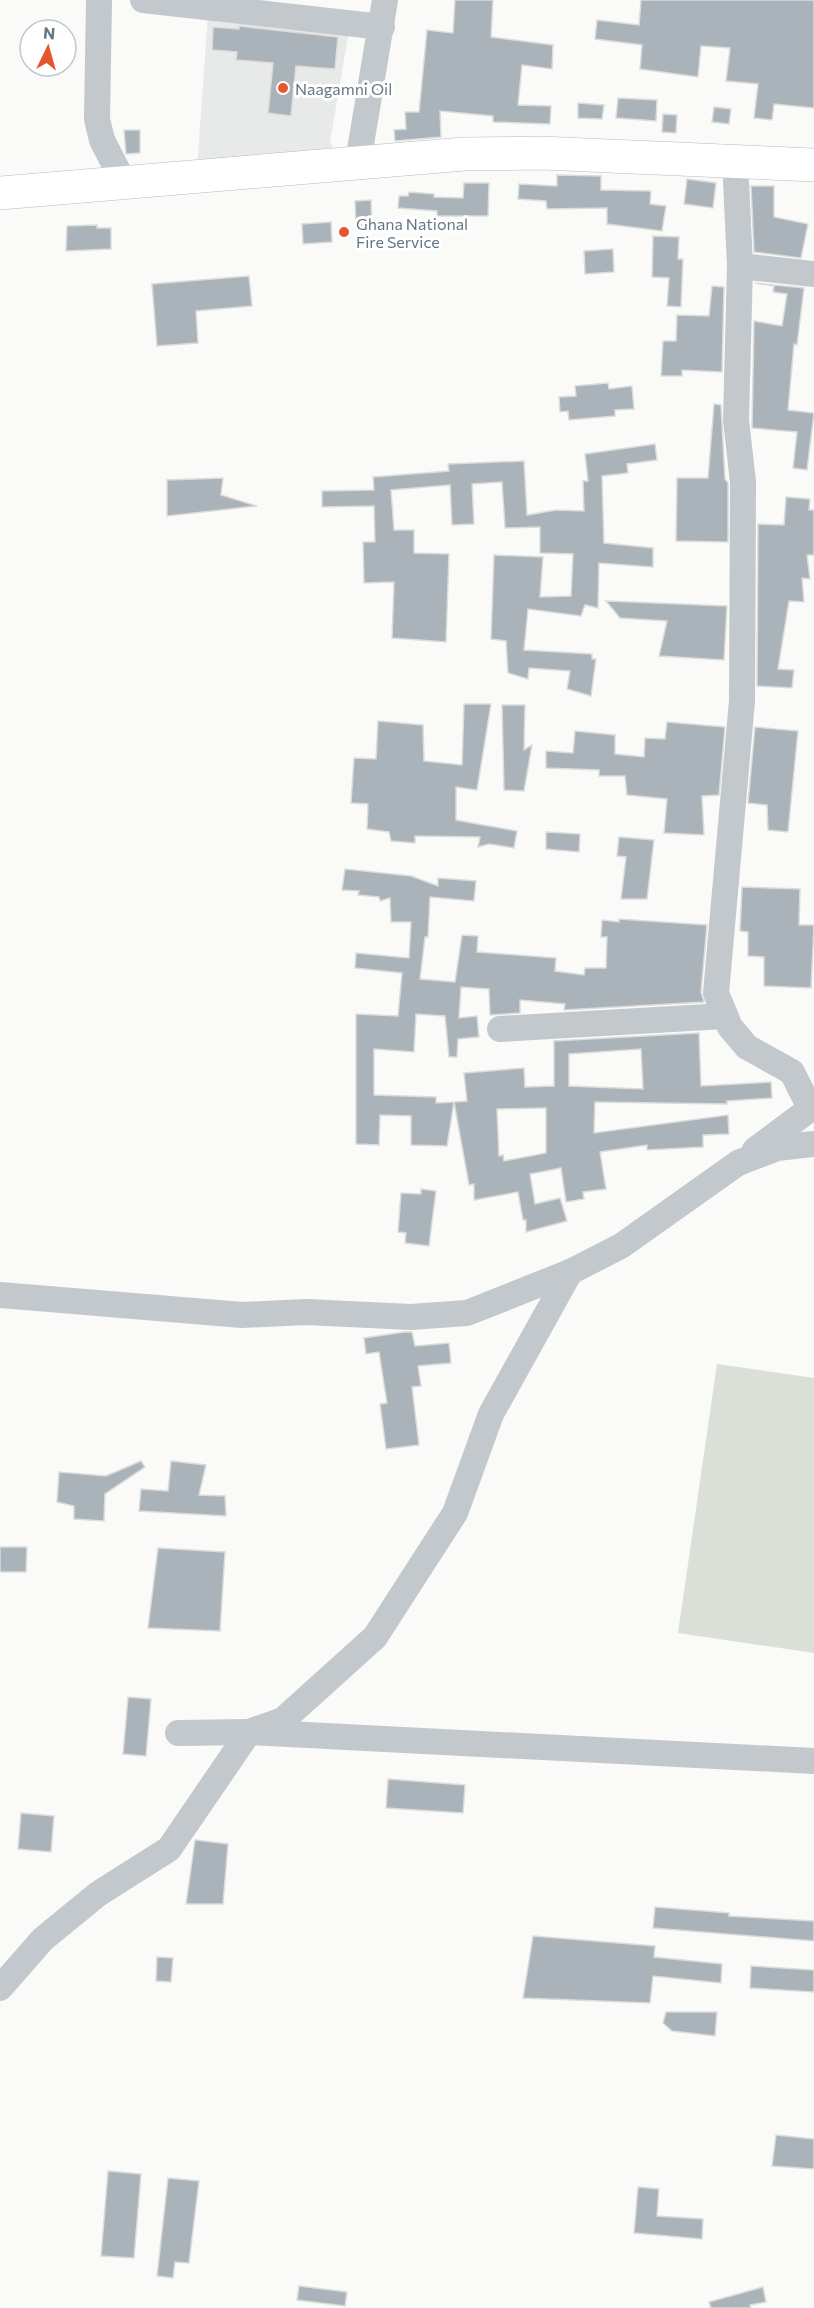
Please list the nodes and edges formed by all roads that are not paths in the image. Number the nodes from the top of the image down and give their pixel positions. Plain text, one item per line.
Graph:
1 (99, 0) edge
2 (143, 0) edge
3 (385, 0) edge
4 (381, 27) junction
5 (735, 160) junction
6 (358, 162) junction
7 (814, 165) edge
8 (124, 183) junction
9 (0, 193) edge
10 (740, 266) junction
11 (814, 274) edge
12 (725, 1016) junction
13 (500, 1029) dead end
14 (812, 1107) edge
15 (814, 1144) edge
16 (738, 1163) junction
17 (570, 1272) junction
18 (0, 1295) edge
19 (178, 1732) dead end
20 (249, 1732) junction
21 (814, 1761) edge
22 (0, 1988) edge

1 - 8 street
2 - 4 street
3 - 4 street
4 - 6 street
5 - 6 main road
5 - 7 main road
5 - 10 street
6 - 8 main road
8 - 9 main road
10 - 11 street
10 - 12 street
12 - 13 street
12 - 14 street
14 - 16 street
15 - 16 street
16 - 17 street
17 - 18 street
17 - 20 street
19 - 20 street
20 - 21 street
20 - 22 street

